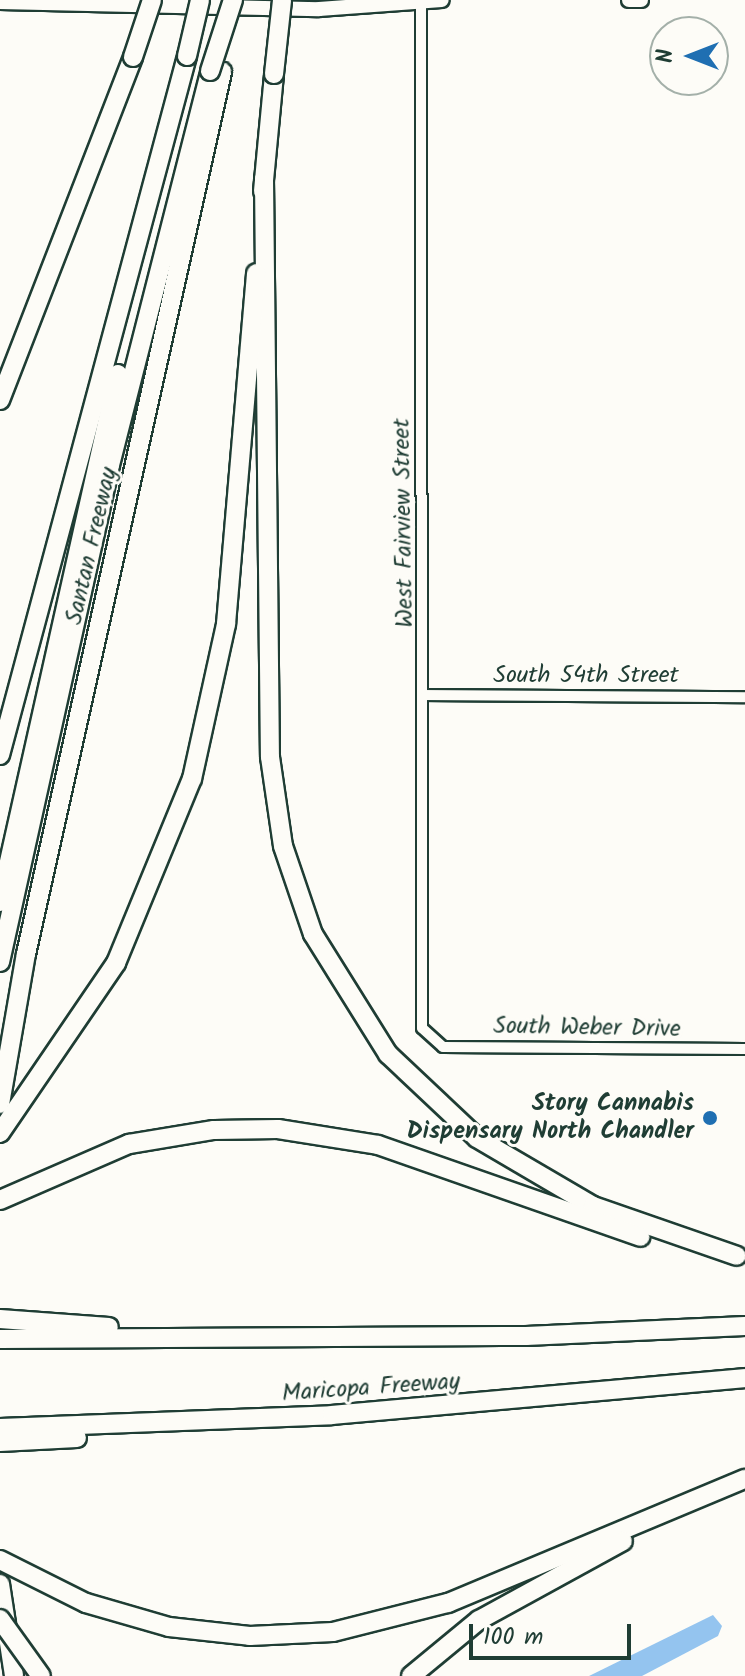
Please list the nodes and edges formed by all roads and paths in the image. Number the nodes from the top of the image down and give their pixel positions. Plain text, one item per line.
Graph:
1 (152, 0) edge
2 (200, 0) edge
3 (236, 0) edge
4 (282, 0) edge
5 (442, 0) edge
6 (629, 0) edge
7 (641, 0) edge
8 (0, 2) edge
9 (421, 3) junction
10 (216, 72) junction
11 (264, 179) junction
12 (151, 203) junction
13 (0, 400) edge
14 (426, 695) junction
15 (745, 697) edge
16 (0, 755) edge
17 (0, 902) edge
18 (0, 962) edge
19 (429, 1041) joint
20 (745, 1049) edge
21 (0, 1104) edge
22 (0, 1133) edge
23 (0, 1200) edge
24 (741, 1257) edge
25 (0, 1319) edge
26 (745, 1326) edge
27 (31, 1330) junction
28 (0, 1339) edge
29 (745, 1378) edge
30 (0, 1428) edge
31 (36, 1434) junction
32 (0, 1442) edge
33 (745, 1481) edge
34 (0, 1560) edge
35 (0, 1584) edge
36 (0, 1619) edge
37 (14, 1676) edge
38 (41, 1676) edge
39 (411, 1676) edge

1 - 13 highway, bridge
2 - 12 highway, Santan Freeway, bridge
3 - 10 highway, Santan Freeway
4 - 11 highway, bridge
5 - 9 main road
6 - 7 main road
8 - 9 main road
9 - 14 street, West Fairview Street
10 - 18 highway
10 - 21 highway, Santan Freeway
11 - 22 highway
11 - 24 highway
12 - 16 highway, Santan Freeway
12 - 17 highway
14 - 15 street, South 54th Street
14 - 19 street, West Fairview Street
19 - 20 street, South Weber Drive
23 - 24 highway
25 - 27 highway
26 - 27 highway, Maricopa Freeway
27 - 28 highway
29 - 31 highway, Maricopa Freeway
30 - 31 highway, Maricopa Freeway
31 - 32 highway
33 - 34 highway
33 - 39 highway
35 - 37 highway
36 - 38 highway, bridge

